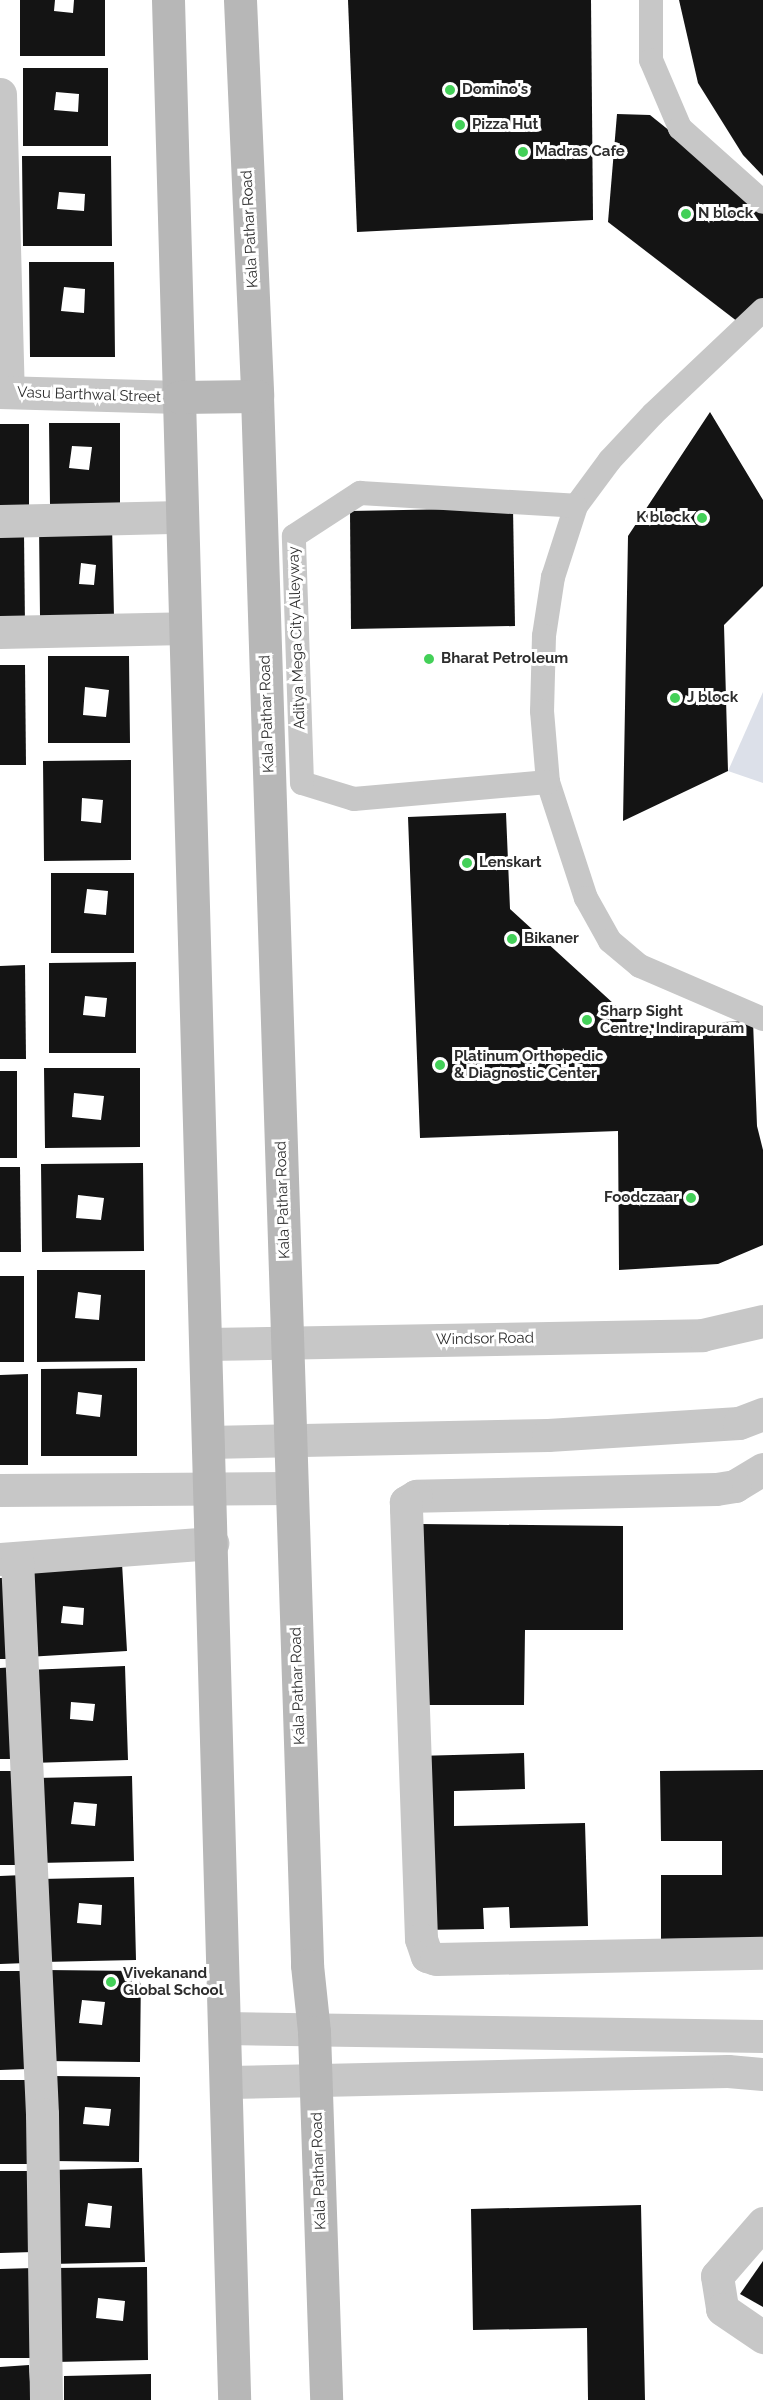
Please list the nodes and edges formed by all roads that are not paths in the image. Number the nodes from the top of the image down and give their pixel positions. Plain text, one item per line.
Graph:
1 (168, 0) edge
2 (240, 0) edge
3 (651, 0) edge
4 (0, 94) edge
5 (763, 202) edge
6 (763, 310) edge
7 (4, 392) edge
8 (257, 396) junction
9 (179, 397) junction
10 (576, 506) junction
11 (183, 517) junction
12 (0, 521) edge
13 (185, 628) junction
14 (0, 632) edge
15 (548, 782) junction
16 (302, 783) junction
17 (270, 785) junction
18 (763, 1019) edge
19 (763, 1321) edge
20 (287, 1343) junction
21 (206, 1344) junction
22 (763, 1414) edge
23 (290, 1440) junction
24 (208, 1442) junction
25 (763, 1469) edge
26 (291, 1488) junction
27 (210, 1489) junction
28 (0, 1490) edge
29 (212, 1543) junction
30 (8, 1559) edge
31 (763, 1953) edge
32 (225, 2028) junction
33 (314, 2032) junction
34 (763, 2036) edge
35 (763, 2074) edge
36 (316, 2081) junction
37 (228, 2082) junction
38 (763, 2223) edge
39 (763, 2337) edge
40 (46, 2400) edge
41 (234, 2400) edge
42 (326, 2400) edge

1 - 9 street
2 - 8 street, Kala Pathar Road
3 - 5 lane
4 - 7 street
6 - 10 lane
7 - 9 street, Vasu Barthwal Street
8 - 9 street
8 - 17 street, Kala Pathar Road
9 - 11 street
10 - 15 lane
10 - 16 lane, Aditya Mega City Alleyway
11 - 12 street
11 - 13 street
13 - 14 street
13 - 21 street
15 - 16 lane
15 - 18 lane
16 - 17 lane
17 - 20 street, Kala Pathar Road
19 - 20 street, Windsor Road
20 - 21 street, Windsor Road
20 - 23 street, Kala Pathar Road
21 - 24 street
22 - 23 street
23 - 24 street
23 - 26 street, Kala Pathar Road
24 - 27 street
25 - 31 street
26 - 27 street
26 - 33 street, Kala Pathar Road
27 - 28 street
27 - 29 street
29 - 30 street
29 - 32 street
30 - 40 street
32 - 33 street
32 - 37 street
33 - 34 street
33 - 36 street, Kala Pathar Road
35 - 36 street
36 - 37 street
36 - 42 street, Kala Pathar Road
37 - 41 street
38 - 39 street

